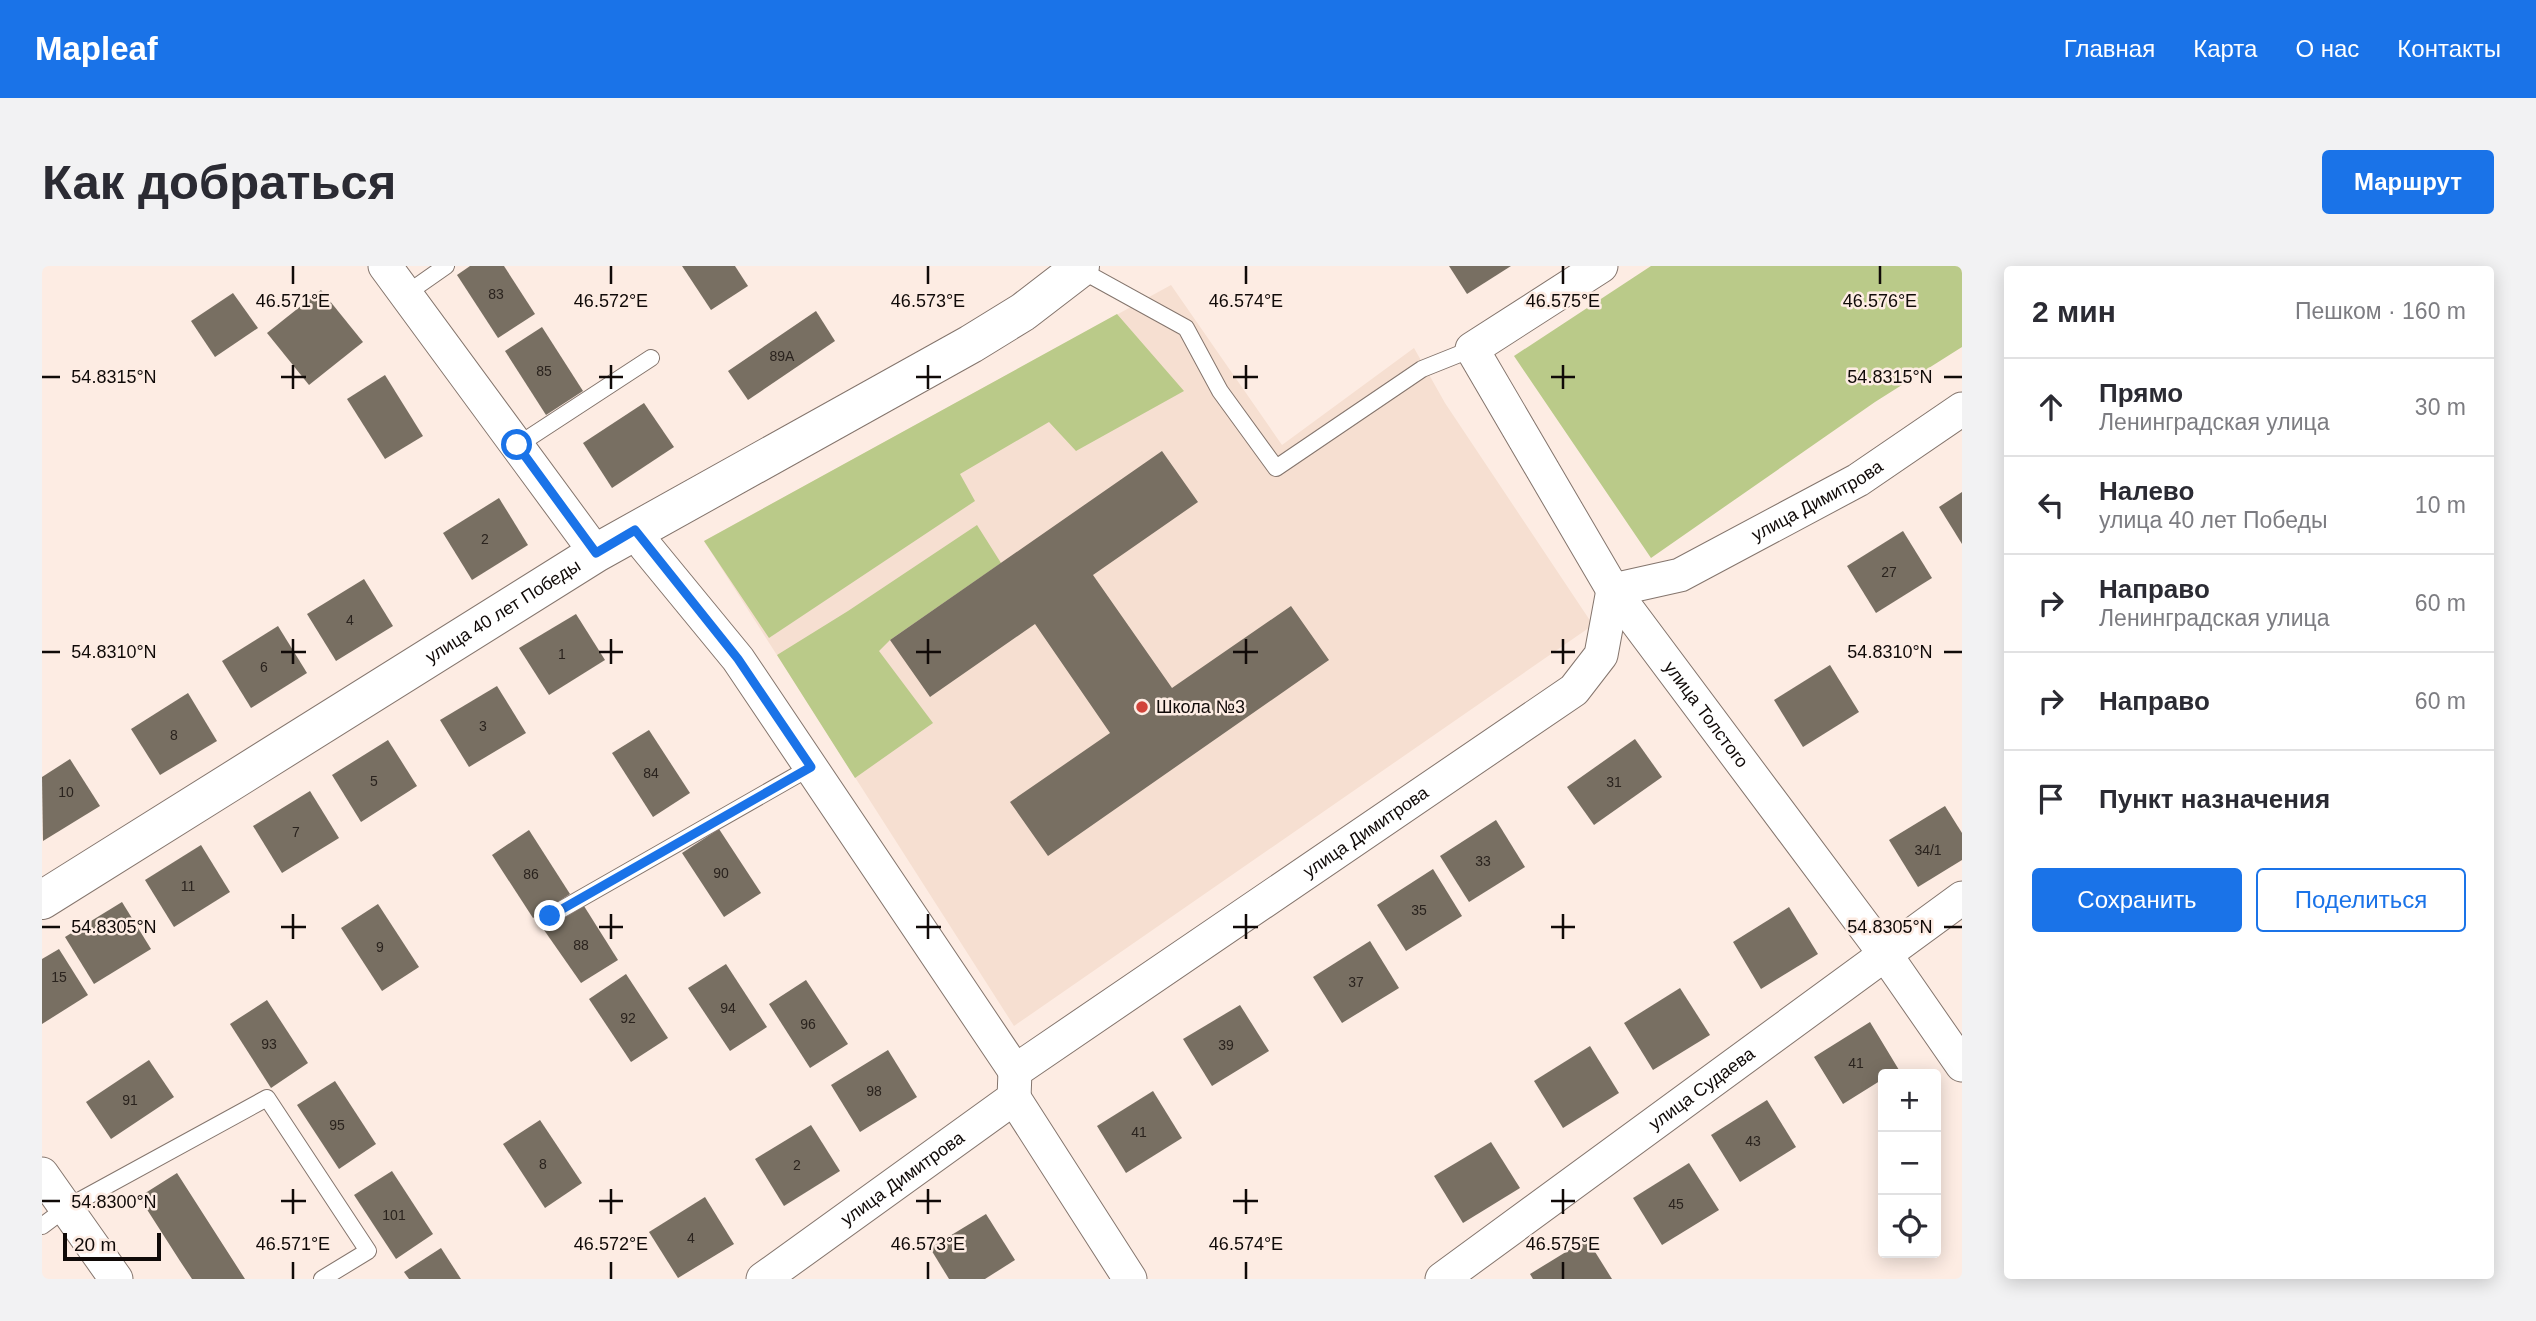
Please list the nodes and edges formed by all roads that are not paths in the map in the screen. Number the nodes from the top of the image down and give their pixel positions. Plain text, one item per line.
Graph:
1 (385, 266) edge
2 (446, 266) edge
3 (1601, 266) edge
4 (1080, 267) edge
5 (406, 294) junction
6 (1472, 349) junction
7 (651, 358) dead end
8 (1962, 409) edge
9 (517, 445) junction
10 (635, 530) junction
11 (596, 553) junction
12 (1613, 590) junction
13 (811, 767) junction
14 (1962, 898) edge
15 (42, 900) edge
16 (550, 916) dead end
17 (1885, 954) junction
18 (1962, 1065) edge
19 (1014, 1084) junction
20 (42, 1174) edge
21 (54, 1217) edge
22 (116, 1279) edge
23 (322, 1279) edge
24 (764, 1279) edge
25 (1130, 1279) edge
26 (1442, 1279) edge

1 - 5 street
2 - 5 lane
3 - 6 street
4 - 6 lane
4 - 10 street, улица 40 лет Победы
5 - 9 street
6 - 12 street, улица Толстого
7 - 9 lane
8 - 12 street, улица Димитрова
9 - 11 street
10 - 11 street, улица 40 лет Победы
10 - 13 street
11 - 15 street, улица 40 лет Победы
12 - 17 street, улица Толстого
12 - 19 street, улица Димитрова
13 - 16 lane
13 - 19 street
14 - 17 street, улица Судаева
17 - 18 street, улица Толстого
17 - 26 street, улица Судаева
19 - 24 street, улица Димитрова
19 - 25 street
20 - 21 street
21 - 22 street
21 - 23 lane

